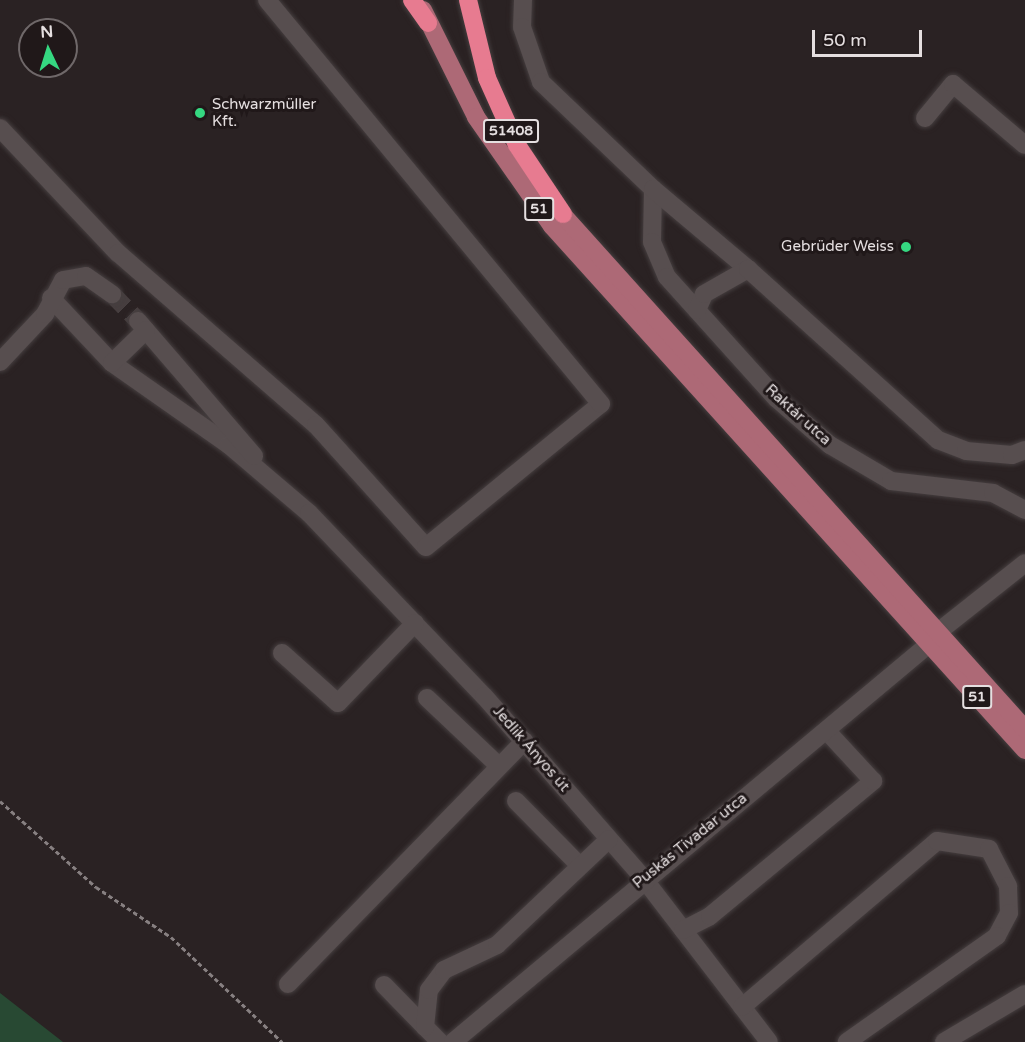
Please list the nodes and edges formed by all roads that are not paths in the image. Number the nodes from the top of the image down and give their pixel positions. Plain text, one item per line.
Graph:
1 (267, 0) edge
2 (412, 0) edge
3 (420, 0) edge
4 (432, 0) edge
5 (468, 0) edge
6 (523, 0) edge
7 (428, 23) junction
8 (925, 118) dead end
9 (0, 128) edge
10 (1025, 145) edge
11 (653, 189) junction
12 (563, 214) junction
13 (748, 269) junction
14 (112, 294) tunnel mouth
15 (51, 298) junction
16 (697, 310) junction
17 (0, 362) edge
18 (112, 363) junction
19 (1025, 450) edge
20 (269, 477) junction
21 (1025, 510) edge
22 (1025, 563) edge
23 (415, 623) junction
24 (934, 638) junction
25 (282, 653) dead end
26 (427, 698) dead end
27 (1025, 729) edge
28 (826, 730) junction
29 (524, 741) junction
30 (1025, 750) edge
31 (499, 766) junction
32 (516, 801) dead end
33 (609, 838) junction
34 (580, 866) junction
35 (644, 879) junction
36 (683, 930) junction
37 (288, 984) dead end
38 (384, 985) dead end
39 (1025, 994) edge
40 (742, 1007) junction
41 (425, 1027) junction
42 (440, 1042) edge
43 (453, 1042) edge
44 (769, 1042) edge
45 (847, 1042) edge
46 (944, 1042) edge

1 - 9 street
2 - 7 highway
3 - 7 main road, 51
4 - 12 main road, 51
5 - 12 highway, 51408
6 - 11 street
7 - 24 main road, 51
8 - 10 street
11 - 13 street
11 - 16 street, Raktár utca
12 - 24 main road, 51
13 - 16 street
13 - 19 street
14 - 15 street
15 - 17 street
15 - 18 street
16 - 21 street, Raktár utca
18 - 20 street
18 - 20 street
20 - 23 street, Jedlik Ányos út
22 - 24 street, Puskás Tivadar utca
23 - 25 street
23 - 29 street, Jedlik Ányos út
24 - 27 main road, 51
24 - 28 street, Puskás Tivadar utca
24 - 30 main road, 51
26 - 31 street
28 - 35 street, Puskás Tivadar utca
28 - 36 street
29 - 31 street
29 - 33 street, Jedlik Ányos út
31 - 37 street
32 - 34 street
33 - 34 street
33 - 35 street, Jedlik Ányos út
34 - 41 street
35 - 36 street, Jedlik Ányos út
35 - 43 street, Puskás Tivadar utca
36 - 40 street, Jedlik Ányos út
38 - 41 street
39 - 46 street
40 - 44 street, Jedlik Ányos út
40 - 45 street
41 - 42 street

